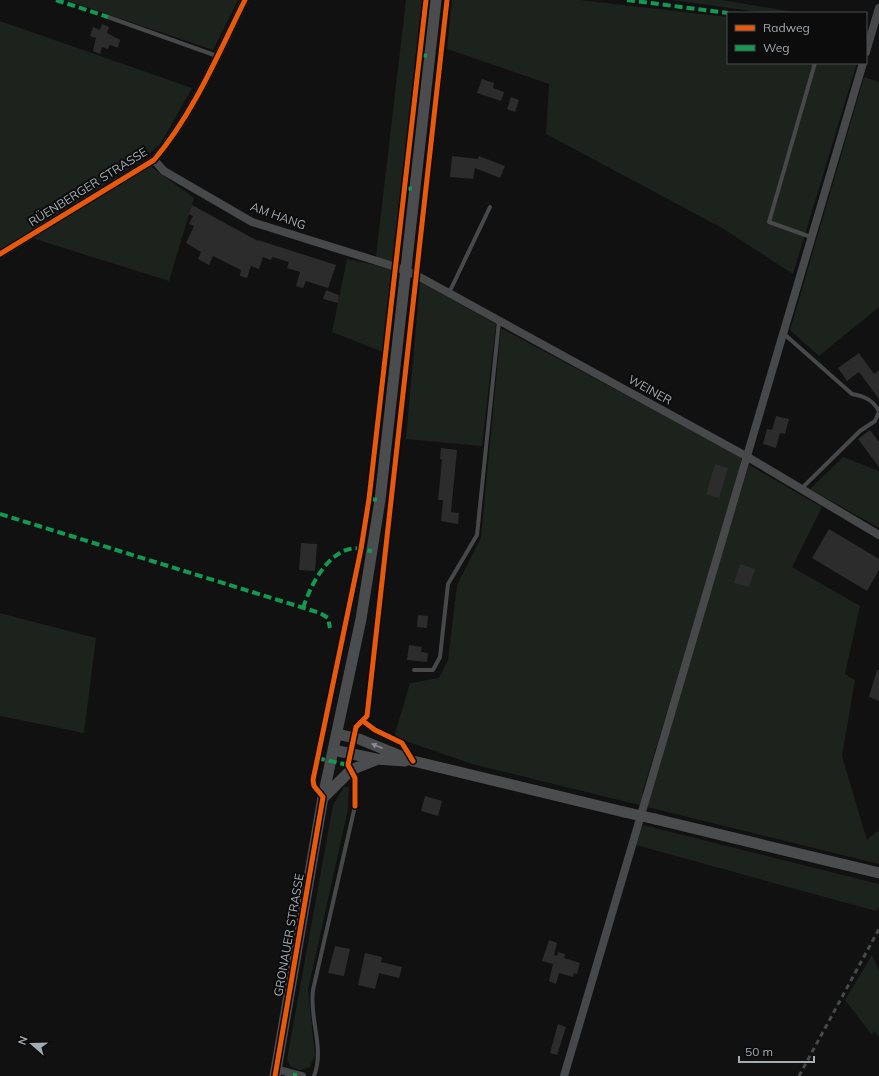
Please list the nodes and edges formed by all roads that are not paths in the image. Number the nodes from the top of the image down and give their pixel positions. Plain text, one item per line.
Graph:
1 (245, 0) edge
2 (436, 0) edge
3 (879, 8) edge
4 (108, 17) dead end
5 (867, 49) edge
6 (217, 56) junction
7 (815, 64) edge
8 (862, 64) edge
9 (154, 160) junction
10 (490, 207) dead end
11 (811, 237) junction
12 (0, 254) edge
13 (406, 271) junction
14 (449, 293) junction
15 (499, 322) junction
16 (783, 332) junction
17 (879, 412) edge
18 (746, 456) junction
19 (801, 490) junction
20 (879, 535) edge
21 (414, 670) dead end
22 (337, 734) junction
23 (333, 750) junction
24 (376, 759) junction
25 (413, 761) junction
26 (323, 797) junction
27 (355, 806) dead end
28 (879, 873) edge
29 (275, 1073) edge
30 (302, 1076) edge
31 (314, 1076) edge
32 (564, 1076) edge

1 - 6 street, RÜENBERGER STRASSE
2 - 13 main road, GRONAUER STRASSE
3 - 5 street
4 - 6 lane
6 - 9 street, RÜENBERGER STRASSE
7 - 11 lane
8 - 11 street
9 - 12 street, RÜENBERGER STRASSE
9 - 13 street, AM HANG
10 - 14 lane
11 - 16 street
13 - 14 street, WEINER
13 - 22 main road, GRONAUER STRASSE
14 - 15 street, WEINER
15 - 18 street, WEINER
15 - 21 lane
16 - 17 lane
16 - 18 street
17 - 19 lane
18 - 19 street, WEINER
18 - 32 street
19 - 20 street, WEINER
22 - 23 main road, GRONAUER STRASSE
25 -> 22 main road
23 - 24 main road
23 - 26 main road, GRONAUER STRASSE
24 - 25 main road
24 - 26 main road
25 - 28 main road, bridge
26 - 29 main road, GRONAUER STRASSE
27 - 31 lane
29 - 30 street

